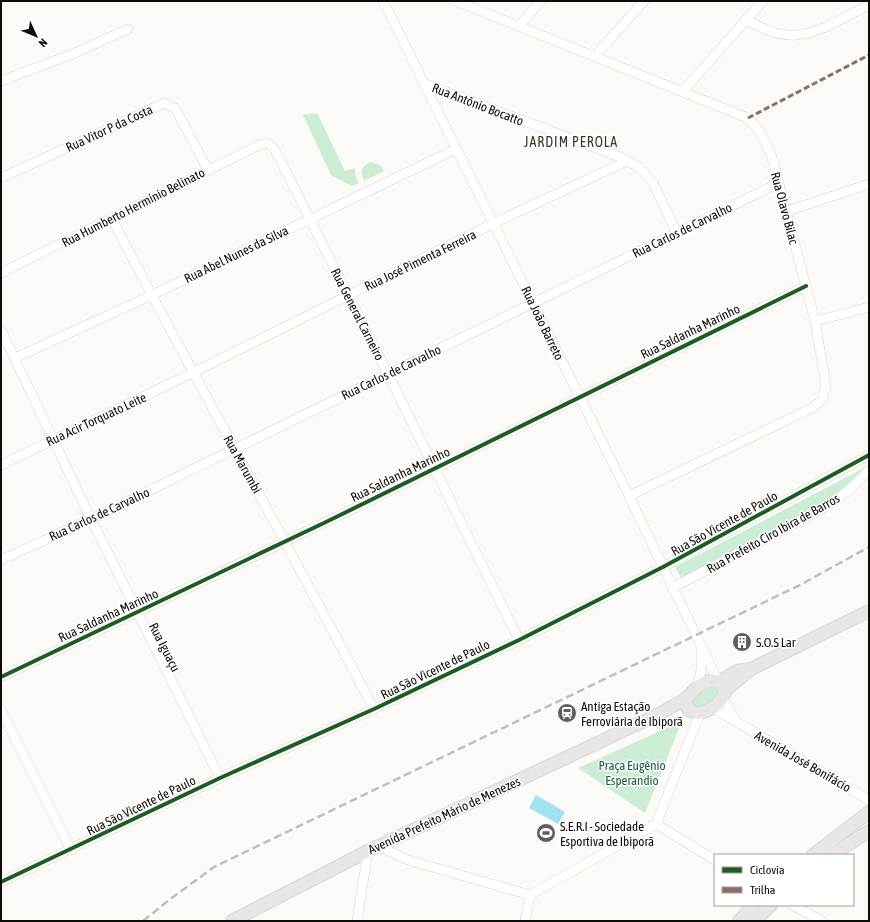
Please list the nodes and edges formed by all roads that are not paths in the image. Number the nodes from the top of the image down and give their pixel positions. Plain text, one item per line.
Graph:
1 (383, 1) edge
2 (456, 1) edge
3 (541, 1) edge
4 (644, 1) edge
5 (763, 1) edge
6 (869, 5) edge
7 (746, 19) junction
8 (519, 26) junction
9 (128, 29) dead end
10 (595, 56) junction
11 (423, 83) junction
12 (1, 84) edge
13 (683, 91) junction
14 (266, 143) joint
15 (456, 149) junction
16 (627, 161) junction
17 (208, 170) junction
18 (1, 178) edge
19 (779, 183) junction
20 (869, 184) edge
21 (787, 211) junction
22 (112, 219) junction
23 (309, 219) junction
24 (494, 223) junction
25 (677, 233) junction
26 (1, 273) edge
27 (806, 286) junction
28 (152, 295) junction
29 (348, 296) junction
30 (534, 303) junction
31 (869, 307) edge
32 (815, 321) junction
33 (1, 330) edge
34 (15, 358) junction
35 (192, 373) junction
36 (388, 374) junction
37 (579, 396) junction
38 (53, 439) junction
39 (234, 449) junction
40 (869, 455) edge
41 (1, 465) edge
42 (435, 468) junction
43 (869, 470) edge
44 (629, 496) junction
45 (91, 519) junction
46 (286, 541) junction
47 (1, 560) edge
48 (663, 567) junction
49 (672, 588) junction
50 (869, 611) edge
51 (137, 612) junction
52 (519, 640) junction
53 (701, 646) junction
54 (1, 677) edge
55 (721, 688) junction
56 (697, 689) junction
57 (692, 707) junction
58 (712, 708) junction
59 (374, 709) junction
60 (1, 710) edge
61 (738, 723) junction
62 (220, 778) junction
63 (869, 800) edge
64 (869, 812) edge
65 (656, 824) junction
66 (869, 830) edge
67 (373, 849) junction
68 (70, 850) junction
69 (820, 853) edge
70 (833, 854) edge
71 (714, 859) edge
72 (1, 882) edge
73 (530, 895) junction
74 (753, 906) edge
75 (770, 906) edge
76 (794, 906) edge
77 (233, 921) edge
78 (357, 921) edge
79 (525, 921) edge
80 (739, 921) edge
81 (755, 921) edge
82 (822, 921) edge

1 - 11 street, Rua João Barreto
2 - 8 street, Rua Olavo Bilac
3 - 8 street
4 - 10 street
5 - 7 street
6 - 7 street
7 - 13 street
8 - 10 street, Rua Olavo Bilac
9 - 12 street
10 - 13 street, Rua Olavo Bilac
11 - 15 street, Rua João Barreto
11 - 16 street, Rua Antônio Bocatto
13 - 19 street, Rua Olavo Bilac
14 - 17 street, Rua Humberto Hermínio Belinato
14 - 23 street, Rua General Carneiro
15 - 23 street, Rua Abel Nunes da Silva
15 - 24 street, Rua João Barreto
16 - 24 street, Rua José Pimenta Ferreira
16 - 25 street, Rua Antônio Bocatto
17 - 18 street, Rua Vitor P da Costa
17 - 22 street, Rua Humberto Hermínio Belinato
19 - 21 street, Rua Olavo Bilac
19 - 25 street, Rua Carlos de Carvalho
20 - 21 street
21 - 27 street, Rua Olavo Bilac
22 - 26 street, Rua Humberto Hermínio Belinato
22 - 28 street, Rua Marumbi
23 - 28 street, Rua Abel Nunes da Silva
23 - 29 street, Rua General Carneiro
24 - 29 street, Rua José Pimenta Ferreira
24 - 30 street, Rua João Barreto
25 - 30 street, Rua Carlos de Carvalho
27 - 32 street, Rua Olavo Bilac
27 - 37 street, Rua Saldanha Marinho
28 - 34 street, Rua Abel Nunes da Silva
28 - 35 street, Rua Marumbi
29 - 35 street, Rua José Pimenta Ferreira
29 - 36 street, Rua General Carneiro
30 - 36 street, Rua Carlos de Carvalho
30 - 37 street, Rua João Barreto
31 - 32 street
32 - 44 street, Rua Olavo Bilac
33 - 34 street, Rua Iguaçu
34 - 38 street, Rua Iguaçu
35 - 38 street, Rua Acir Torquato Leite
35 - 39 street, Rua Marumbi
36 - 39 street, Rua Carlos de Carvalho
36 - 42 street, Rua General Carneiro
37 - 42 street, Rua Saldanha Marinho
37 - 44 street, Rua João Barreto
38 - 41 street, Rua Acir Torquato Leite
38 - 45 street, Rua Iguaçu
39 - 45 street, Rua Carlos de Carvalho
39 - 46 street, Rua Marumbi
40 - 48 street, Rua São Vicente de Paulo
42 - 46 street, Rua Saldanha Marinho
42 - 52 street, Rua General Carneiro
43 - 49 street, Rua Prefeito Ciro Ibira de Barros
44 - 48 street, Rua João Barreto
45 - 47 street, Rua Carlos de Carvalho
45 - 51 street, Rua Iguaçu
46 - 51 street, Rua Saldanha Marinho
46 - 59 street, Rua Marumbi
48 - 49 street, Rua João Barreto
48 - 52 street, Rua São Vicente de Paulo
49 - 53 street, Rua João Barreto
50 - 55 main road
51 - 54 street, Rua Saldanha Marinho
51 - 62 street, Rua Iguaçu
52 - 59 street, Rua São Vicente de Paulo
53 - 55 street, Rua João Barreto
53 - 56 street
55 - 56 main road
55 - 58 main road
55 - 61 street, Rua João Barreto
56 - 57 main road
57 - 58 main road
57 - 65 street
57 - 67 main road, Avenida Prefeito Mário de Menezes
58 - 61 street, Avenida José Bonifácio
59 - 62 street, Rua São Vicente de Paulo
60 - 68 street
61 - 63 street, Avenida José Bonifácio
62 - 68 street, Rua São Vicente de Paulo
64 - 69 main road
65 - 71 street
65 - 73 street
66 - 70 main road
67 - 73 street
67 - 77 main road, Avenida Prefeito Mário de Menezes
67 - 78 street
68 - 72 street, Rua São Vicente de Paulo
73 - 79 street
74 - 80 main road
75 - 81 main road
76 - 82 street

